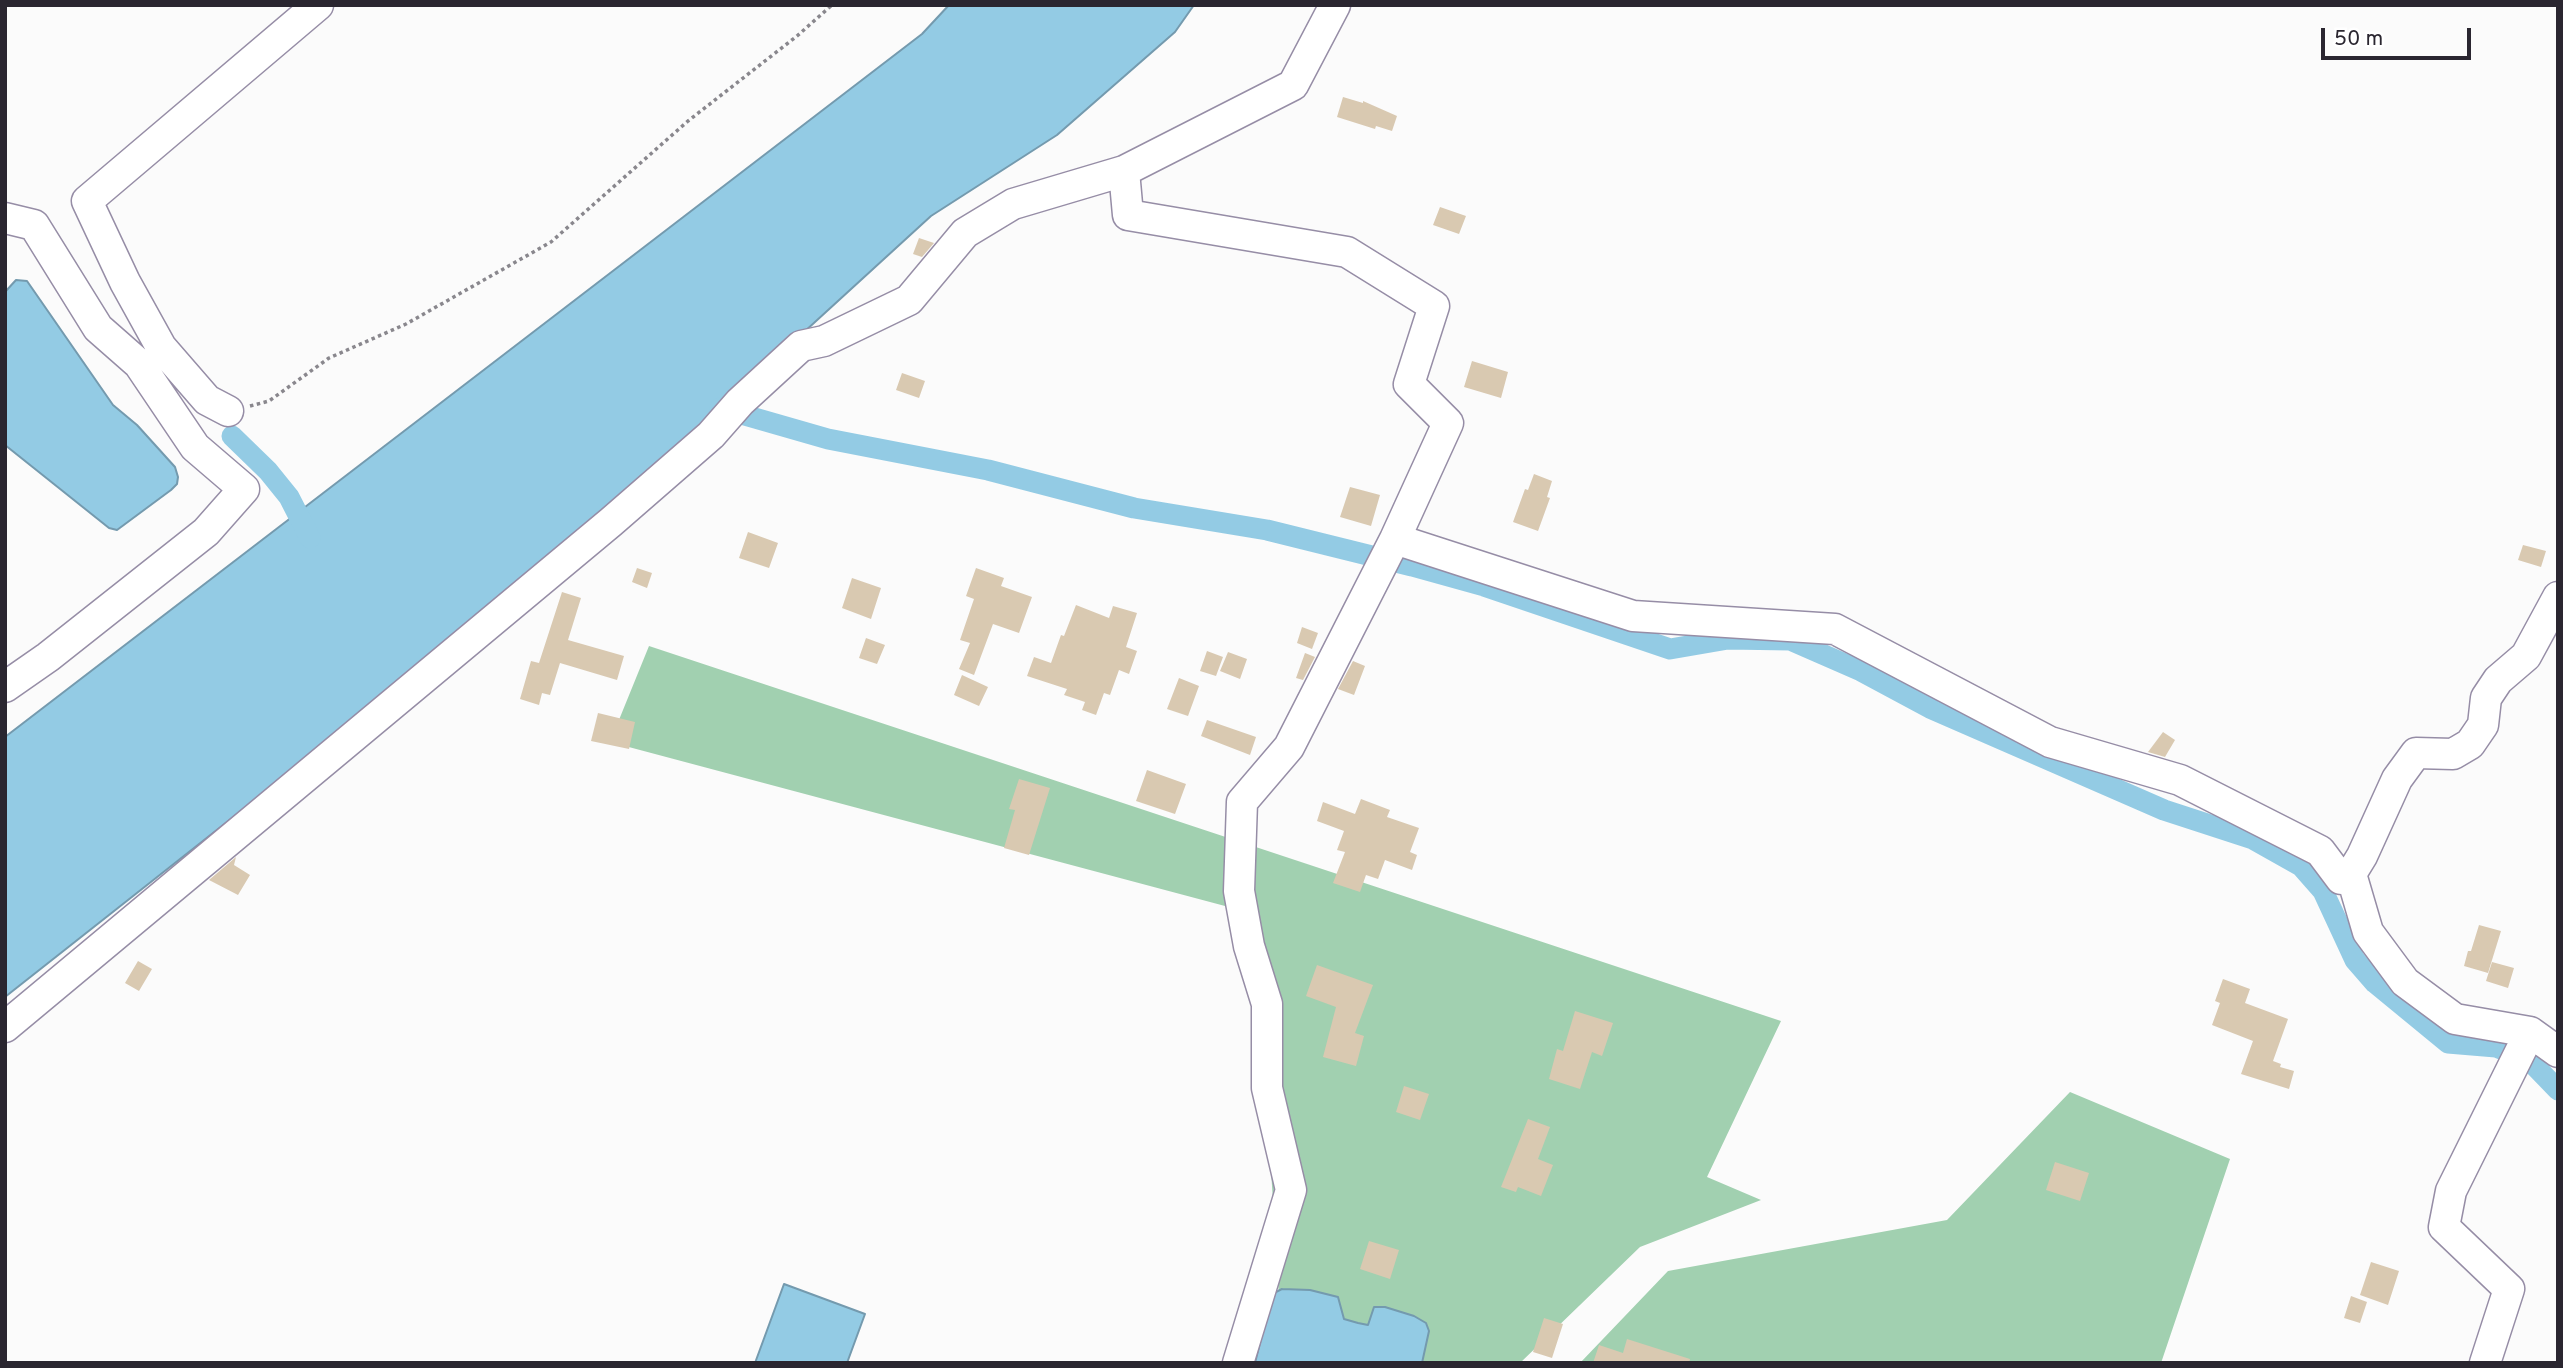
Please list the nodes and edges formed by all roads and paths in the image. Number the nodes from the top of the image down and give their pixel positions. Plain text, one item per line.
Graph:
1 (318, 5) edge
2 (832, 5) edge
3 (1335, 5) edge
4 (1125, 171) junction
5 (5, 218) edge
6 (228, 411) joint
7 (1393, 543) junction
8 (2558, 597) edge
9 (5, 687) edge
10 (2351, 874) junction
11 (5, 1027) edge
12 (2530, 1032) junction
13 (2558, 1052) edge
14 (1238, 1363) edge
15 (2485, 1363) edge

1 - 6 street
2 - 6 path
3 - 4 street
4 - 7 street
4 - 11 street
5 - 9 street
7 - 10 street
7 - 14 street
8 - 10 street
10 - 12 street
12 - 13 street
12 - 15 street

